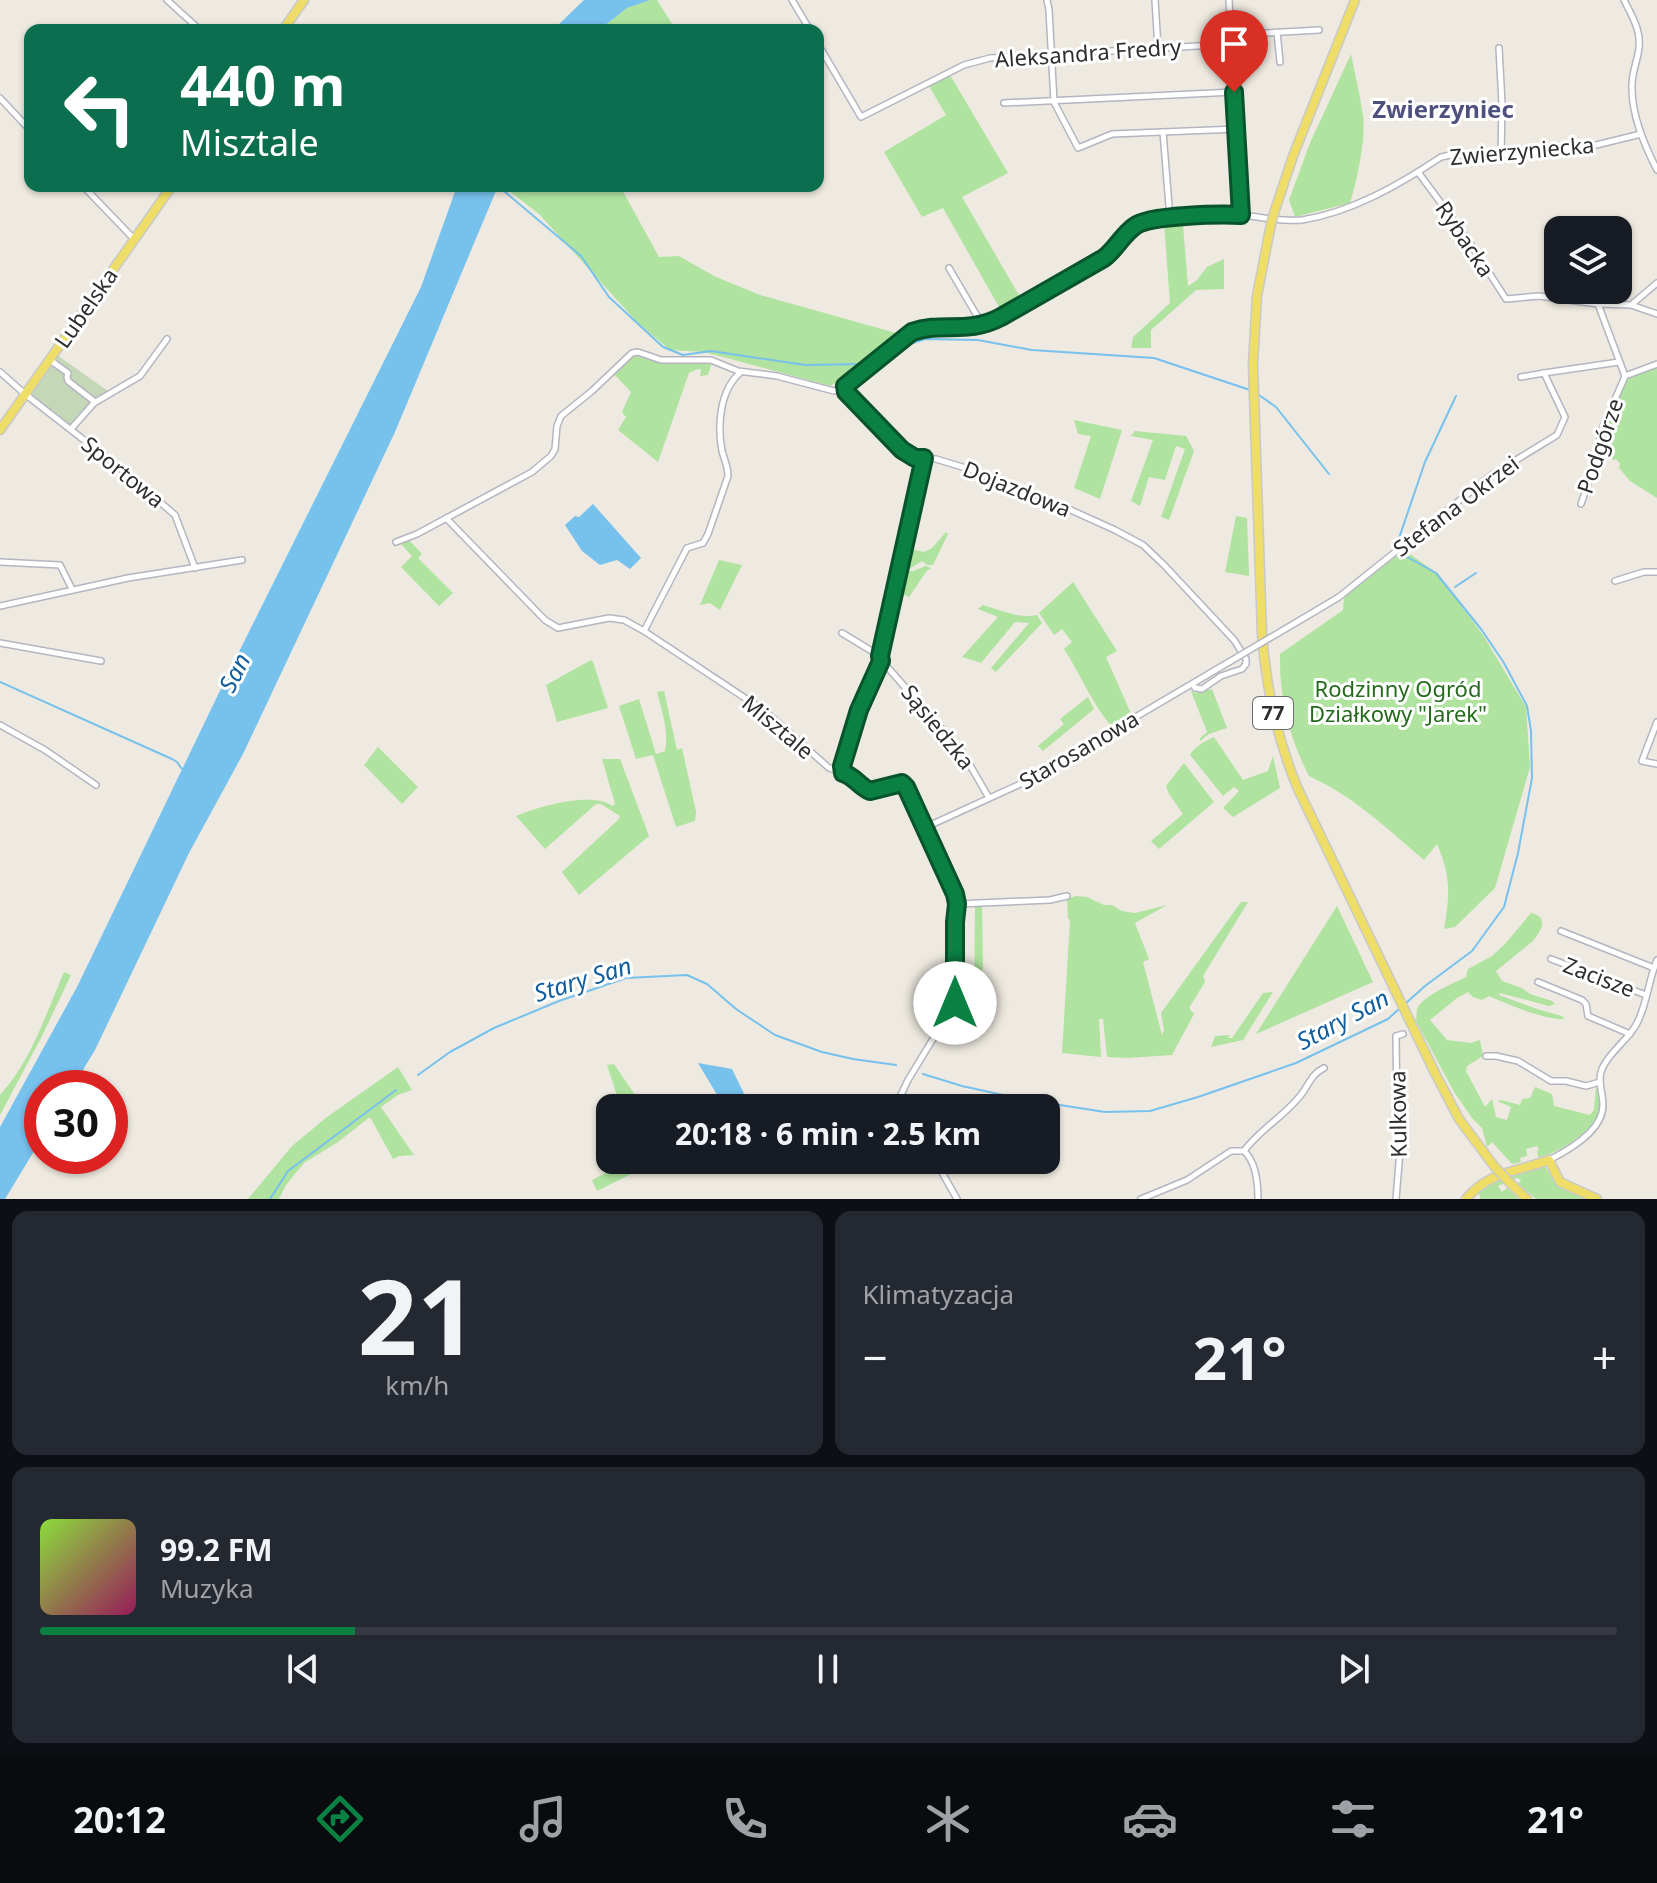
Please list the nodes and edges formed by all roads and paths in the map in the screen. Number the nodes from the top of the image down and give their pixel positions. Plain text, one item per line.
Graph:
1 (167, 0) edge
2 (304, 0) edge
3 (792, 0) edge
4 (1047, 0) edge
5 (1155, 0) edge
6 (1229, 0) edge
7 (1358, 0) edge
8 (1624, 0) edge
9 (193, 24) edge
10 (287, 24) edge
11 (806, 24) edge
12 (1319, 30) dead end
13 (1277, 32) junction
14 (1231, 35) junction
15 (1232, 44) junction
16 (1158, 48) junction
17 (1499, 48) dead end
18 (1051, 53) junction
19 (824, 54) edge
20 (1280, 62) dead end
21 (1234, 92) junction
22 (0, 98) edge
23 (1054, 102) junction
24 (1004, 103) dead end
25 (24, 124) edge
26 (1237, 129) junction
27 (1163, 132) junction
28 (1641, 134) junction
29 (1501, 156) junction
30 (1657, 170) edge
31 (1418, 172) junction
32 (89, 192) edge
33 (168, 192) edge
34 (1241, 215) junction
35 (1170, 218) junction
36 (134, 239) junction
37 (949, 268) dead end
38 (1657, 283) edge
39 (1544, 297) edge
40 (1598, 304) joint
41 (1631, 305) junction
42 (1657, 314) edge
43 (983, 326) junction
44 (167, 339) dead end
45 (49, 360) junction
46 (1619, 362) junction
47 (1657, 364) edge
48 (0, 372) edge
49 (741, 372) junction
50 (1544, 373) junction
51 (1625, 376) junction
52 (1521, 377) dead end
53 (846, 389) junction
54 (25, 394) junction
55 (95, 402) junction
56 (71, 429) junction
57 (0, 430) edge
58 (924, 458) junction
59 (1581, 504) dead end
60 (446, 518) junction
61 (396, 542) dead end
62 (242, 560) dead end
63 (0, 562) edge
64 (195, 568) junction
65 (1657, 572) edge
66 (1615, 581) dead end
67 (72, 589) junction
68 (0, 606) edge
69 (644, 631) junction
70 (842, 633) dead end
71 (0, 643) edge
72 (881, 658) junction
73 (101, 661) dead end
74 (1229, 662) joint
75 (1193, 684) junction
76 (1657, 722) edge
77 (0, 725) edge
78 (1655, 733) edge
79 (1657, 764) edge
80 (843, 773) junction
81 (96, 785) dead end
82 (989, 798) junction
83 (924, 828) junction
84 (1067, 896) dead end
85 (957, 904) junction
86 (1561, 931) dead end
87 (1551, 959) dead end
88 (1657, 960) edge
89 (1654, 968) junction
90 (1538, 982) dead end
91 (1646, 995) junction
92 (1403, 1034) dead end
93 (1630, 1034) junction
94 (1486, 1056) dead end
95 (1324, 1068) dead end
96 (1600, 1082) junction
97 (902, 1094) edge
98 (1244, 1151) junction
99 (1549, 1160) junction
100 (943, 1174) edge
101 (1470, 1198) edge
102 (957, 1199) edge
103 (1141, 1199) edge
104 (1258, 1199) edge
105 (1396, 1199) edge
106 (1527, 1199) edge
107 (1597, 1199) edge

1 - 9 street
2 - 10 main road
3 - 11 street
4 - 18 street
5 - 16 street
6 - 14 street
7 - 106 main road, 77, bridge
8 - 28 street
12 - 13 street
13 - 14 street
13 - 20 street
14 - 15 street
15 - 16 street, Aleksandra Fredry
15 - 21 street
16 - 18 street, Aleksandra Fredry
17 - 29 street
18 - 19 street, Aleksandra Fredry
18 - 23 street
21 - 23 street
21 - 26 street
22 - 25 street
23 - 24 street
23 - 27 street
26 - 27 street
26 - 34 street
27 - 35 street
28 - 29 street, Zwierzyniecka
28 - 30 street
29 - 31 street, Zwierzyniecka
31 - 34 street, Zwierzyniecka
31 - 39 street, Rybacka
32 - 36 street
33 - 36 main road, Lubelska
34 - 35 street, Zwierzyniecka
35 - 43 street, Zwierzyniecka
36 - 45 main road, Lubelska
37 - 43 street
38 - 41 street
40 - 41 street, Rybacka
40 - 46 street
41 - 42 street, Rybacka
43 - 53 street, Zwierzyniecka
44 - 55 street
45 - 54 main road, Lubelska
45 - 55 street
46 - 50 street
46 - 51 street
47 - 51 street, Podgórze
48 - 54 street, Sportowa
49 - 53 street
49 - 60 street
49 - 69 street
50 - 52 street
50 - 74 street, Stefana Okrzei, bridge
51 - 59 street, Podgórze
53 - 58 street, Dojazdowa
54 - 56 street, Sportowa
54 - 57 main road, Lubelska
55 - 56 street
56 - 64 street, Sportowa
58 - 72 street
58 - 75 street, Dojazdowa
60 - 61 street
60 - 69 street, Misztale
62 - 64 street
63 - 67 street
64 - 67 street
65 - 66 street
67 - 68 street
69 - 80 street, Misztale
70 - 72 street, Sąsiedzka
71 - 73 street
72 - 80 street
72 - 82 street, Sąsiedzka
74 - 75 street, Starosanowa
75 - 82 street, Starosanowa
76 - 78 street
77 - 81 street
78 - 79 street
80 - 83 street, Misztale
82 - 83 street, Starosanowa
83 - 85 street, Misztale
84 - 85 street
85 - 97 street, Misztale
86 - 89 street, Zacisze
87 - 91 street, Zacisze
88 - 89 street
89 - 91 street
90 - 93 street
91 - 93 street
92 - 105 street, Kulkowa
93 - 96 street
94 - 96 street
95 - 98 street
96 - 99 street
98 - 103 street
98 - 104 street
99 - 101 main road
99 - 107 main road
100 - 102 street

